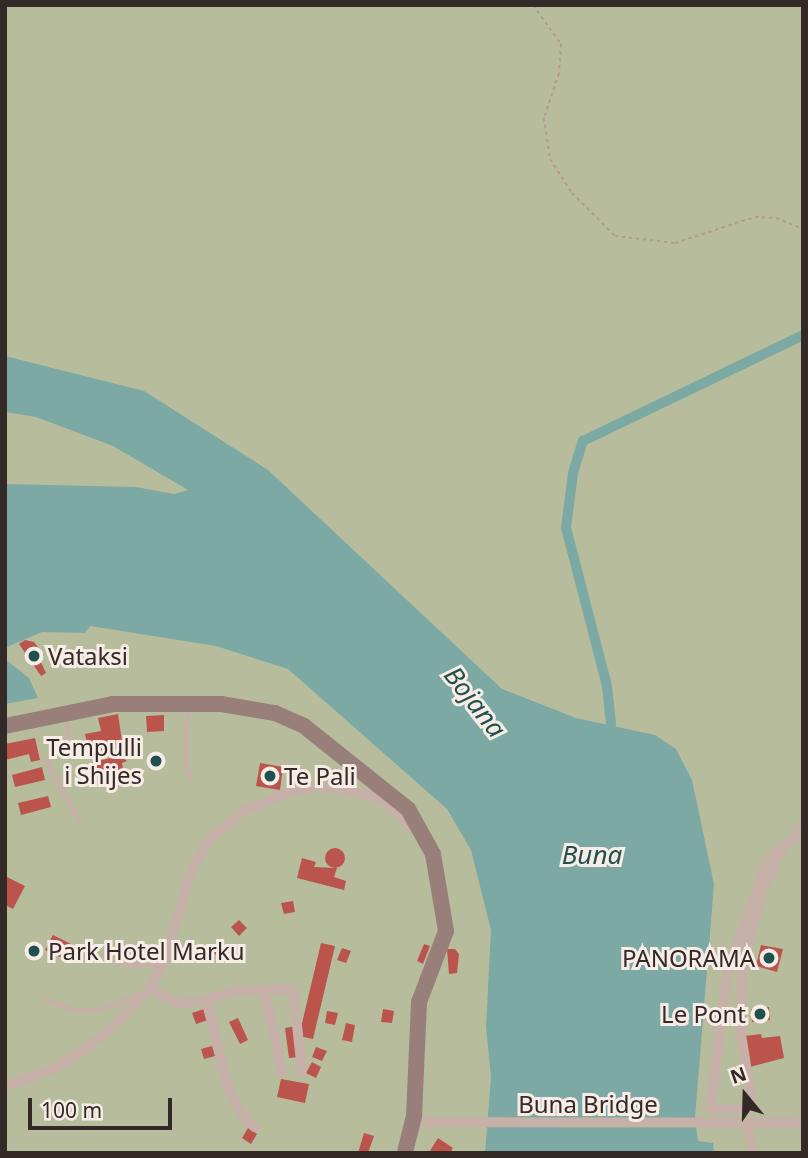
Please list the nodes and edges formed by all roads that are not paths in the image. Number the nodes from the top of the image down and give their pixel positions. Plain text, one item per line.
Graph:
1 (188, 704) junction
2 (66, 713) junction
3 (5, 726) edge
4 (190, 777) dead end
5 (79, 820) dead end
6 (803, 825) edge
7 (428, 838) junction
8 (783, 847) junction
9 (108, 960) dead end
10 (163, 962) junction
11 (150, 988) junction
12 (265, 990) junction
13 (47, 1000) dead end
14 (206, 1000) junction
15 (302, 1071) dead end
16 (282, 1073) dead end
17 (5, 1086) edge
18 (413, 1122) junction
19 (747, 1124) junction
20 (803, 1124) edge
21 (256, 1127) dead end
22 (405, 1153) edge
23 (752, 1153) edge

1 - 2 main road
1 - 4 lane
1 - 7 main road
2 - 3 main road
2 - 5 lane
6 - 8 street
7 - 10 street
7 - 18 main road
8 - 8 street
9 - 10 lane
10 - 11 street
11 - 13 lane
11 - 14 street
11 - 17 street
12 - 14 street
12 - 15 street
12 - 16 street
14 - 21 street
18 - 19 street, Buna Bridge
18 - 22 main road
19 - 20 street, Buna Bridge
19 - 23 street

